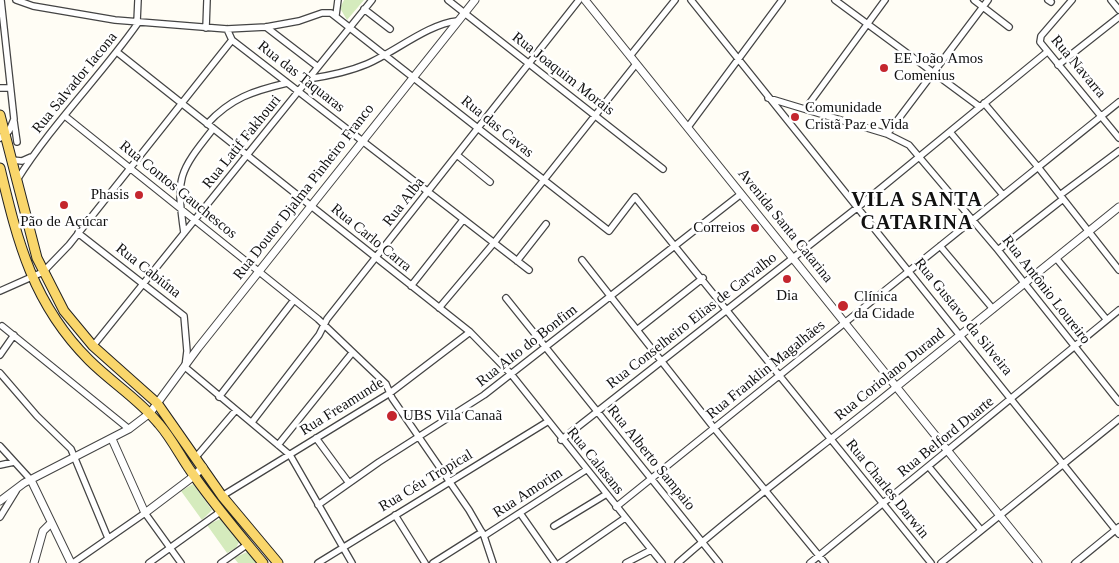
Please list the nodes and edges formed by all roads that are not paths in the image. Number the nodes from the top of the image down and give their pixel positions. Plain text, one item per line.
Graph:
1 (1, 0) edge
2 (16, 0) edge
3 (138, 0) edge
4 (207, 0) edge
5 (338, 0) edge
6 (372, 0) edge
7 (448, 0) edge
8 (475, 0) edge
9 (579, 0) edge
10 (585, 0) edge
11 (675, 0) edge
12 (691, 0) edge
13 (782, 0) edge
14 (835, 0) edge
15 (886, 0) edge
16 (974, 0) edge
17 (988, 0) edge
18 (1072, 0) edge
19 (1111, 0) edge
20 (983, 6) junction
21 (364, 9) junction
22 (1119, 10) edge
23 (464, 14) junction
24 (336, 15) junction
25 (1119, 17) edge
26 (458, 21) junction
27 (137, 23) junction
28 (868, 23) junction
29 (266, 27) junction
30 (1009, 27) dead end
31 (206, 28) junction
32 (350, 28) junction
33 (227, 29) junction
34 (390, 29) dead end
35 (232, 40) junction
36 (117, 52) junction
37 (1047, 52) junction
38 (385, 55) junction
39 (630, 56) junction
40 (739, 60) junction
41 (530, 64) junction
42 (636, 64) junction
43 (1058, 65) junction
44 (318, 67) junction
45 (933, 72) junction
46 (414, 76) junction
47 (308, 80) junction
48 (287, 84) junction
49 (0, 88) edge
50 (10, 88) junction
51 (298, 91) junction
52 (767, 97) junction
53 (1119, 102) edge
54 (183, 103) junction
55 (982, 105) junction
56 (806, 108) junction
57 (596, 114) junction
58 (0, 115) edge
59 (1102, 115) junction
60 (65, 116) junction
61 (14, 119) junction
62 (207, 124) junction
63 (688, 127) junction
64 (479, 128) junction
65 (213, 129) junction
66 (950, 132) junction
67 (887, 134) junction
68 (2, 136) edge
69 (1119, 138) edge
70 (362, 141) junction
71 (17, 142) dead end
72 (1119, 151) edge
73 (457, 155) junction
74 (246, 156) junction
75 (920, 156) junction
76 (31, 157) junction
77 (12, 160) junction
78 (1038, 166) junction
79 (0, 168) edge
80 (131, 168) junction
81 (663, 169) dead end
82 (17, 180) junction
83 (543, 180) junction
84 (490, 182) dead end
85 (428, 192) junction
86 (742, 194) junction
87 (1003, 195) junction
88 (635, 197) joint
89 (1062, 197) junction
90 (180, 206) junction
91 (312, 206) junction
92 (858, 207) junction
93 (1119, 207) edge
94 (195, 219) junction
95 (463, 220) junction
96 (973, 220) junction
97 (546, 224) dead end
98 (1088, 232) junction
99 (78, 233) junction
100 (184, 233) junction
101 (493, 244) junction
102 (676, 245) junction
103 (940, 246) junction
104 (998, 250) junction
105 (793, 258) junction
106 (1056, 258) junction
107 (376, 259) junction
108 (582, 260) dead end
109 (517, 261) junction
110 (529, 270) dead end
111 (909, 270) junction
112 (1119, 270) edge
113 (43, 272) junction
114 (259, 272) junction
115 (703, 278) junction
116 (32, 279) junction
117 (144, 283) junction
118 (1024, 283) junction
119 (411, 286) junction
120 (0, 288) edge
121 (611, 296) junction
122 (506, 298) dead end
123 (294, 300) junction
124 (439, 308) junction
125 (727, 308) junction
126 (993, 309) junction
127 (1119, 310) edge
128 (1107, 320) junction
129 (845, 322) junction
130 (2, 326) dead end
131 (324, 326) junction
132 (637, 330) junction
133 (470, 332) junction
134 (14, 335) junction
135 (961, 335) junction
136 (93, 346) junction
137 (546, 347) junction
138 (1075, 348) junction
139 (352, 353) junction
140 (0, 355) edge
141 (662, 362) junction
142 (185, 367) junction
143 (0, 373) edge
144 (511, 374) junction
145 (780, 375) junction
146 (896, 387) junction
147 (390, 392) junction
148 (219, 397) junction
149 (1013, 399) junction
150 (1119, 402) edge
151 (157, 403) junction
152 (236, 410) junction
153 (598, 411) junction
154 (150, 413) junction
155 (1119, 419) edge
156 (252, 422) junction
157 (547, 422) junction
158 (714, 428) junction
159 (128, 429) junction
160 (420, 437) junction
161 (112, 438) junction
162 (316, 438) junction
163 (562, 440) junction
164 (832, 440) junction
165 (278, 445) junction
166 (0, 446) edge
167 (948, 452) junction
168 (290, 455) junction
169 (76, 457) junction
170 (196, 457) junction
171 (14, 462) junction
172 (0, 465) edge
173 (1063, 465) junction
174 (203, 467) junction
175 (929, 467) junction
176 (586, 470) junction
177 (194, 476) junction
178 (651, 479) junction
179 (31, 480) junction
180 (349, 483) junction
181 (450, 483) junction
182 (766, 490) junction
183 (16, 491) junction
184 (605, 495) junction
185 (222, 496) junction
186 (0, 501) edge
187 (884, 503) junction
188 (318, 505) junction
189 (616, 508) junction
190 (220, 512) junction
191 (145, 513) junction
192 (520, 513) junction
193 (395, 515) junction
194 (1000, 515) junction
195 (0, 517) edge
196 (625, 518) junction
197 (51, 523) junction
198 (554, 526) dead end
199 (982, 530) junction
200 (1118, 530) edge
201 (483, 534) junction
202 (108, 538) junction
203 (703, 541) junction
204 (248, 544) junction
205 (170, 548) junction
206 (342, 548) junction
207 (650, 550) junction
208 (820, 556) junction
209 (34, 563) edge
210 (72, 563) edge
211 (149, 563) edge
212 (181, 563) edge
213 (221, 563) edge
214 (263, 563) edge
215 (278, 563) edge
216 (318, 563) edge
217 (352, 563) edge
218 (425, 563) edge
219 (433, 563) edge
220 (493, 563) edge
221 (555, 563) edge
222 (560, 563) edge
223 (626, 563) edge
224 (662, 563) edge
225 (678, 563) edge
226 (720, 563) edge
227 (810, 563) edge
228 (825, 563) edge
229 (931, 563) edge
230 (941, 563) edge
231 (1038, 563) edge
232 (1075, 563) edge

1 - 50 street
2 - 27 street
3 - 27 street
4 - 31 street
5 - 24 street
6 - 21 street, Rua Latif Fakhouri
7 - 23 street, Rua Joaquim Morais
8 - 23 street, Rua Doutor Djalma Pinheiro Franco
9 - 41 street, Rua Alba
10 - 39 street, Avenida Santa Catarina
11 - 39 street
12 - 40 street, Rua Gustavo da Silveira
13 - 40 street
14 - 28 street
15 - 28 street
16 - 20 street
17 - 20 street
18 - 37 street, Rua Navarra
19 - 22 street
20 - 30 street
20 - 45 street
21 - 32 street, Rua Latif Fakhouri
21 - 34 street
23 - 26 street, Rua Doutor Djalma Pinheiro Franco
23 - 41 street, Rua Joaquim Morais
24 - 29 street
24 - 32 street, Rua das Cavas
25 - 43 street
26 - 38 street
26 - 46 street, Rua Doutor Djalma Pinheiro Franco
27 - 31 street
27 - 36 street, Rua Salvador Iacona
28 - 45 street
28 - 56 street
29 - 33 street
29 - 44 street
31 - 33 street
32 - 38 street, Rua das Cavas
32 - 44 street, Rua Latif Fakhouri
33 - 35 street, Rua das Taquaras
35 - 48 street, Rua das Taquaras
35 - 54 street
36 - 54 street, Rua Carlo Carra
36 - 60 street, Rua Salvador Iacona
37 - 43 street, Rua Navarra
37 - 55 street, Rua Conselheiro Elias de Carvalho
38 - 46 street, Rua das Cavas
38 - 47 street
39 - 42 street, Avenida Santa Catarina
40 - 52 street, Rua Gustavo da Silveira
40 - 63 street
41 - 57 street, Rua Joaquim Morais
41 - 64 street, Rua Alba
42 - 57 street
42 - 63 street, Avenida Santa Catarina
43 - 59 street, Rua Navarra
44 - 47 street, Rua Latif Fakhouri
45 - 55 street
45 - 67 street
46 - 64 street, Rua das Cavas
46 - 70 street, Rua Doutor Djalma Pinheiro Franco
47 - 51 street, Rua Latif Fakhouri
48 - 51 street, Rua das Taquaras
48 - 62 street
49 - 50 street
50 - 61 street
51 - 70 street, Rua das Taquaras
51 - 74 street, Rua Latif Fakhouri
52 - 56 street, Rua Antônio Loureiro
52 - 92 street, Rua Gustavo da Silveira
53 - 59 street, Rua Franklin Magalhães
54 - 62 street, Rua Carlo Carra
54 - 80 street
55 - 66 street, Rua Conselheiro Elias de Carvalho
55 - 78 street
56 - 67 street, Rua Antônio Loureiro
57 - 81 street, Rua Joaquim Morais
57 - 83 street
58 - 68 main road
59 - 69 street, Rua Navarra
59 - 78 street, Rua Franklin Magalhães
60 - 76 street, Rua Salvador Iacona
60 - 80 street, Rua Contos Gauchescos
61 - 68 street
61 - 71 street
62 - 65 street, Rua Carlo Carra
63 - 86 street, Avenida Santa Catarina
64 - 73 street, Rua Alba
64 - 83 street, Rua das Cavas
65 - 74 street, Rua Carlo Carra
65 - 90 street
66 - 75 street, Rua Conselheiro Elias de Carvalho
66 - 87 street
67 - 75 street, Rua Antônio Loureiro
68 - 77 main road
70 - 85 street, Rua das Taquaras
70 - 91 street, Rua Doutor Djalma Pinheiro Franco
72 - 89 street
73 - 84 street
73 - 85 street, Rua Alba
74 - 91 street, Rua Carlo Carra
74 - 94 street, Rua Latif Fakhouri
75 - 92 street, Rua Conselheiro Elias de Carvalho
75 - 96 street, Rua Antônio Loureiro
76 - 77 street
76 - 82 street, Rua Salvador Iacona
77 - 82 main road
78 - 87 street, Rua Franklin Magalhães
78 - 89 street
79 - 116 main road
80 - 90 street, Rua Contos Gauchescos
80 - 99 street
82 - 113 main road
83 - 88 street, Rua das Cavas
83 - 101 street
85 - 95 street, Rua das Taquaras
85 - 107 street, Rua Alba
86 - 102 street, Rua Alto do Bonfim
86 - 105 street, Avenida Santa Catarina
87 - 96 street, Rua Franklin Magalhães
88 - 102 street, Rua Charles Darwin
89 - 98 street
89 - 104 street
90 - 94 street, Rua Contos Gauchescos
90 - 100 street
91 - 107 street, Rua Carlo Carra
91 - 114 street, Rua Doutor Djalma Pinheiro Franco
92 - 105 street, Rua Conselheiro Elias de Carvalho
92 - 111 street, Rua Gustavo da Silveira
93 - 98 street, Rua Coriolano Durand
94 - 100 street, Rua Latif Fakhouri
94 - 114 street, Rua Contos Gauchescos
95 - 101 street, Rua das Taquaras
95 - 119 street
96 - 103 street, Rua Franklin Magalhães
96 - 104 street, Rua Antônio Loureiro
97 - 109 street
98 - 106 street, Rua Coriolano Durand
98 - 112 street
99 - 113 street
99 - 117 street, Rua Cabiúna
100 - 117 street, Rua Latif Fakhouri
101 - 109 street, Rua das Taquaras
101 - 124 street
102 - 115 street, Rua Charles Darwin
102 - 121 street, Rua Alto do Bonfim
103 - 111 street, Rua Franklin Magalhães
103 - 126 street
104 - 118 street, Rua Antônio Loureiro
105 - 125 street, Rua Conselheiro Elias de Carvalho
105 - 129 street, Avenida Santa Catarina
106 - 118 street, Rua Coriolano Durand
106 - 128 street
107 - 119 street, Rua Carlo Carra
107 - 131 street, Rua Alba
108 - 121 street
109 - 110 street, Rua das Taquaras
111 - 129 street, Rua Franklin Magalhães
111 - 135 street, Rua Gustavo da Silveira
113 - 116 street
113 - 136 main road
114 - 123 street, Rua Contos Gauchescos
114 - 142 street, Rua Doutor Djalma Pinheiro Franco
115 - 125 street, Rua Charles Darwin
115 - 132 street
116 - 120 street
116 - 154 main road
117 - 136 street, Rua Latif Fakhouri
117 - 142 street, Rua Cabiúna
118 - 126 street, Rua Coriolano Durand
118 - 138 street, Rua Antônio Loureiro
119 - 124 street, Rua Carlo Carra
121 - 132 street
121 - 137 street, Rua Alto do Bonfim
122 - 137 street, Rua Alberto Sampaio
123 - 131 street, Rua Contos Gauchescos
123 - 148 street
124 - 133 street, Rua Carlo Carra
125 - 141 street, Rua Conselheiro Elias de Carvalho
125 - 145 street, Rua Charles Darwin
126 - 135 street, Rua Coriolano Durand
127 - 128 street, Rua Belford Duarte
128 - 138 street, Rua Belford Duarte
129 - 145 street, Rua Franklin Magalhães
129 - 146 street, Avenida Santa Catarina
130 - 134 street
131 - 139 street, Rua Contos Gauchescos
131 - 156 street, Rua Alba
132 - 141 street
133 - 144 street, Rua Carlo Carra
133 - 147 street, Rua Freamunde
134 - 140 street
134 - 159 street
135 - 146 street, Rua Coriolano Durand
135 - 149 street, Rua Gustavo da Silveira
136 - 151 main road
137 - 144 street, Rua Alto do Bonfim
137 - 153 street, Rua Alberto Sampaio
138 - 149 street, Rua Belford Duarte
138 - 150 street, Rua Antônio Loureiro
139 - 147 street, Rua Contos Gauchescos
139 - 165 street
141 - 153 street, Rua Conselheiro Elias de Carvalho
141 - 158 street
142 - 148 street
142 - 151 street, Rua Doutor Djalma Pinheiro Franco
143 - 169 street
144 - 157 street, Rua Calasans
144 - 160 street, Rua Alto do Bonfim
145 - 158 street, Rua Franklin Magalhães
145 - 164 street, Rua Charles Darwin
146 - 164 street, Rua Coriolano Durand
146 - 167 street, Avenida Santa Catarina
147 - 160 street, Rua Contos Gauchescos
147 - 162 street, Rua Freamunde
148 - 152 street
149 - 167 street, Rua Belford Duarte
149 - 173 street, Rua Gustavo da Silveira
151 - 154 street, Rua Doutor Djalma Pinheiro Franco
151 - 170 main road
152 - 156 street
152 - 170 street
153 - 163 street, Rua Conselheiro Elias de Carvalho
153 - 178 street, Rua Alberto Sampaio
154 - 159 street
154 - 177 main road
155 - 173 street
156 - 165 street
157 - 163 street, Rua Calasans
157 - 181 street, Rua Céu Tropical
158 - 178 street, Rua Franklin Magalhães
158 - 182 street
159 - 161 street
160 - 180 street, Rua Alto do Bonfim
160 - 181 street, Rua Contos Gauchescos
161 - 169 street
161 - 191 street
162 - 168 street, Rua Freamunde
162 - 180 street
163 - 176 street, Rua Calasans
164 - 182 street, Rua Coriolano Durand
164 - 187 street, Rua Charles Darwin
165 - 168 street
166 - 171 street
167 - 175 street, Rua Belford Duarte
167 - 194 street, Avenida Santa Catarina
168 - 185 street, Rua Freamunde
168 - 188 street
169 - 179 street
169 - 202 street
170 - 174 main road
171 - 172 street
171 - 179 street
173 - 194 street
173 - 200 street, Rua Gustavo da Silveira
174 - 177 street
174 - 185 main road
175 - 187 street, Rua Belford Duarte
175 - 199 street
176 - 184 street, Rua Calasans
176 - 192 street, Rua Amorim
177 - 190 main road
177 - 191 street
178 - 189 street, Rua Franklin Magalhães
178 - 203 street, Rua Alberto Sampaio
179 - 183 street
179 - 197 street
180 - 188 street, Rua Alto do Bonfim
181 - 193 street, Rua Céu Tropical
181 - 201 street, Rua Contos Gauchescos
182 - 203 street, Rua Coriolano Durand
182 - 208 street
183 - 186 street
183 - 195 street
184 - 189 street, Rua Calasans
184 - 198 street
185 - 215 main road
187 - 208 street, Rua Belford Duarte
187 - 229 street, Rua Charles Darwin
188 - 206 street
189 - 196 street, Rua Calasans
190 - 204 main road
190 - 205 street
191 - 202 street
191 - 205 street
192 - 201 street, Rua Amorim
192 - 221 street
193 - 206 street, Rua Céu Tropical
193 - 218 street
194 - 199 street
194 - 231 street, Avenida Santa Catarina
196 - 207 street, Rua Calasans
196 - 222 street
197 - 209 street
197 - 210 street
199 - 230 street
200 - 232 street
201 - 219 street, Rua Amorim
201 - 220 street, Rua Contos Gauchescos
202 - 210 street
203 - 225 street, Rua Coriolano Durand
203 - 226 street, Rua Alberto Sampaio
204 - 213 street
204 - 214 main road
205 - 211 street
205 - 212 street
206 - 216 street, Rua Céu Tropical
206 - 217 street
207 - 223 street
207 - 224 street, Rua Calasans
208 - 227 street, Rua Belford Duarte
208 - 228 street

